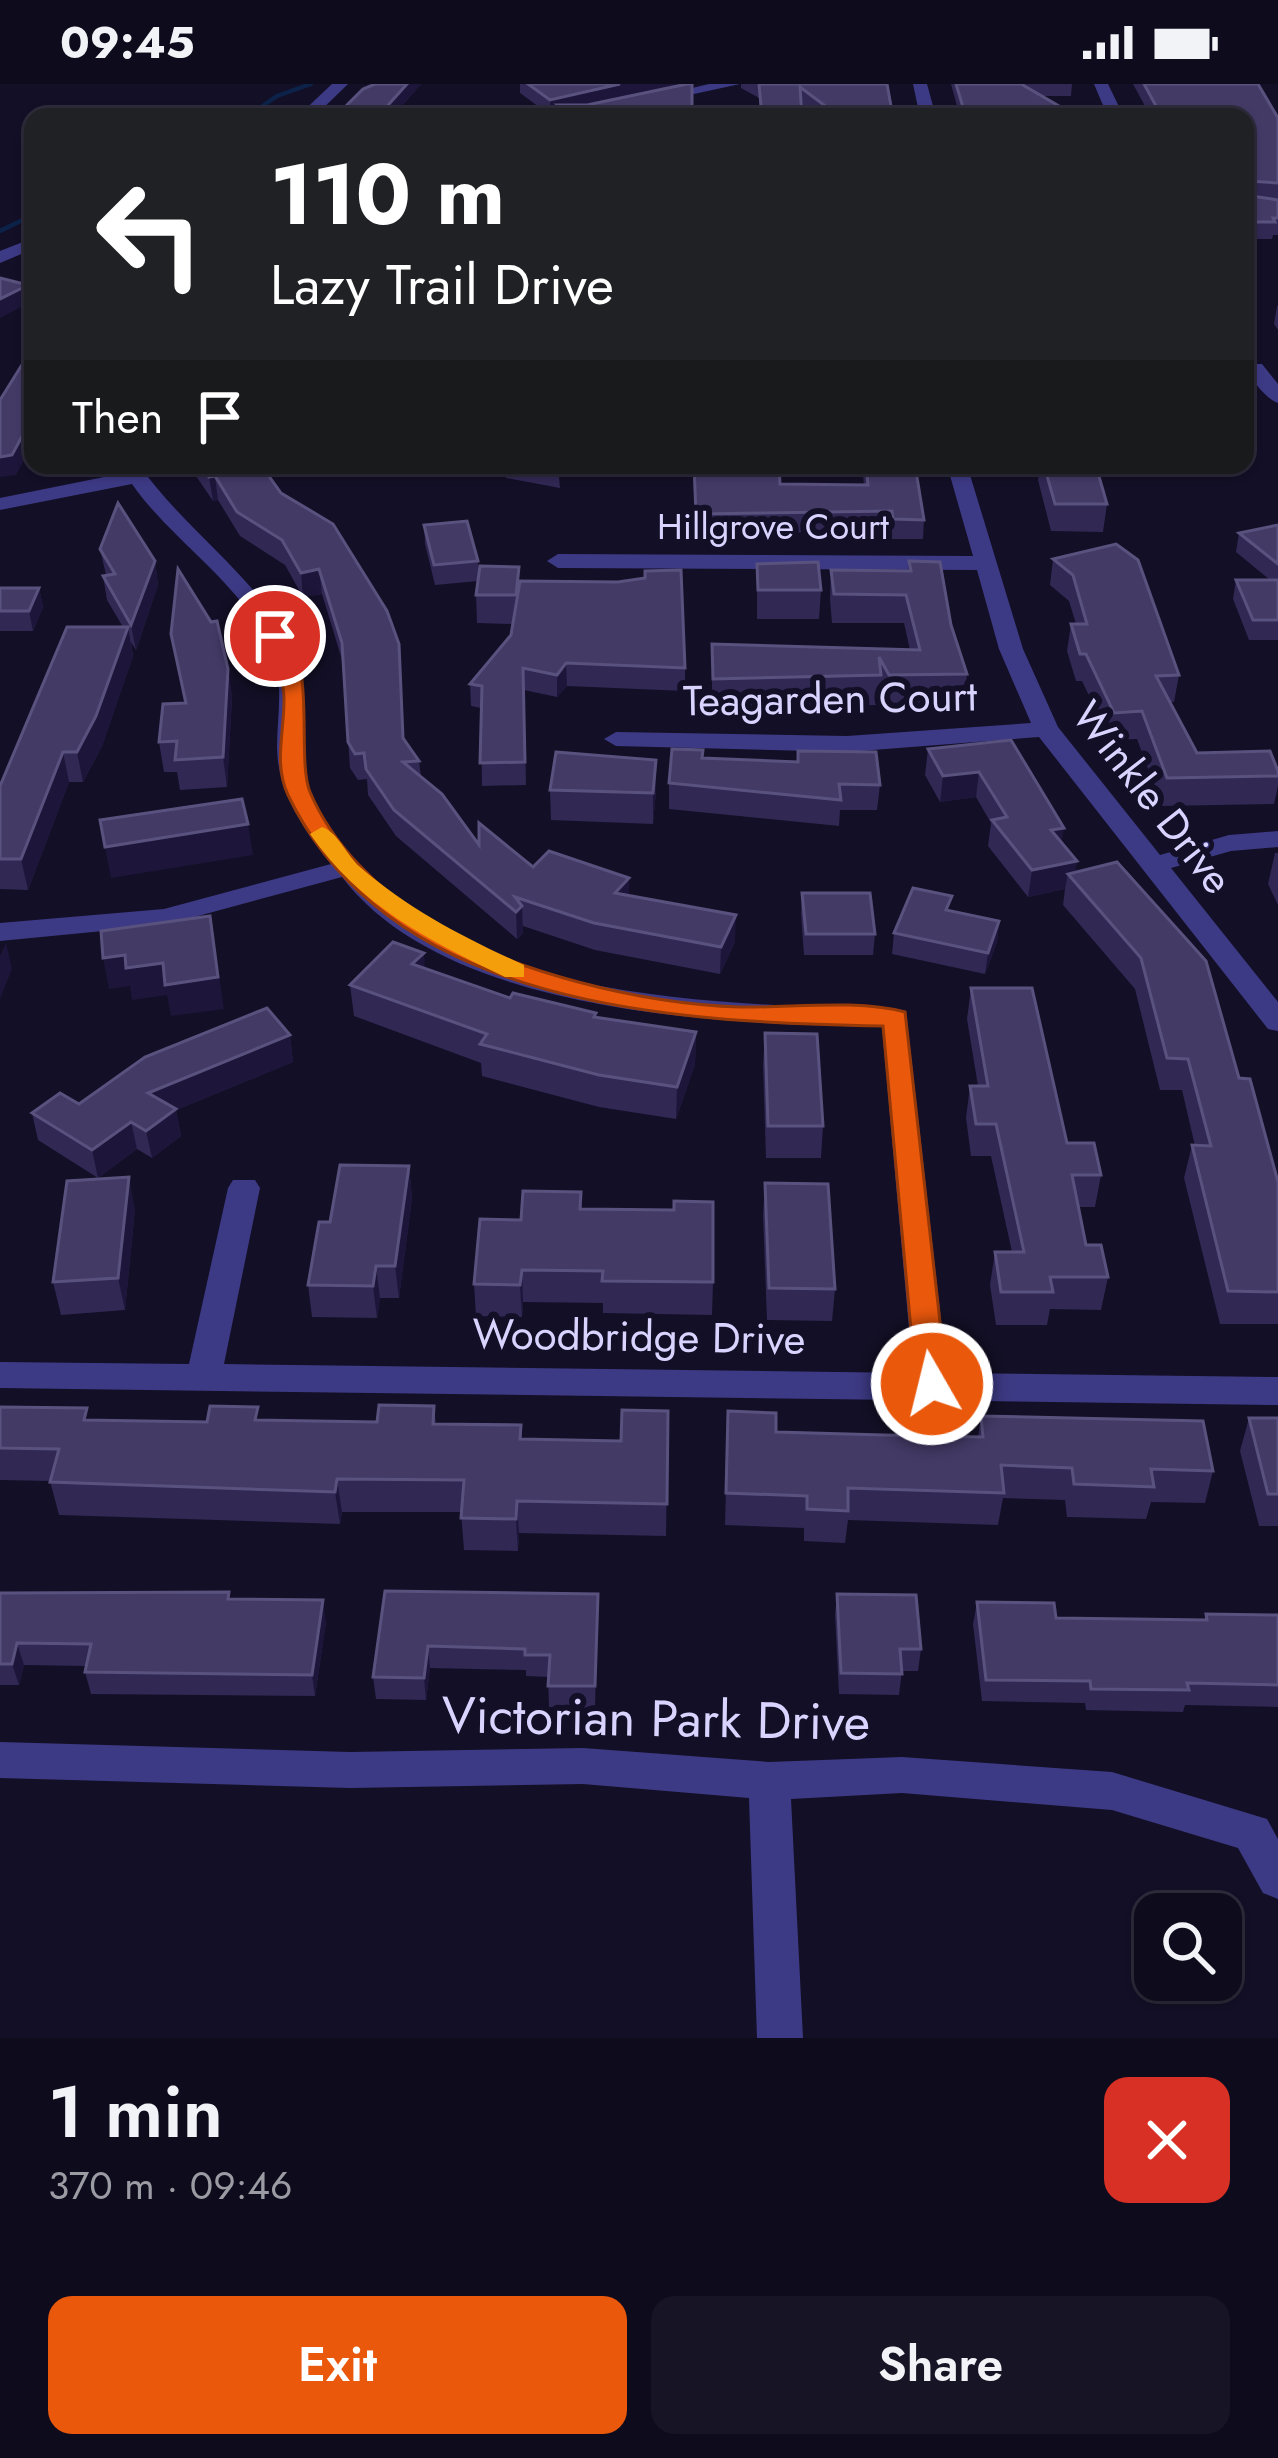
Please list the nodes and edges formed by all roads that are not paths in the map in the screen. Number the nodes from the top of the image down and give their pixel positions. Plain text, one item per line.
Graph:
1 (341, 84) edge
2 (734, 84) edge
3 (706, 88) junction
4 (642, 101) edge
5 (725, 103) dead end
6 (315, 108) edge
7 (1254, 373) edge
8 (1278, 397) edge
9 (121, 474) edge
10 (136, 474) edge
11 (960, 474) edge
12 (0, 504) edge
13 (558, 561) dead end
14 (987, 563) junction
15 (1046, 729) junction
16 (616, 739) dead end
17 (1278, 839) edge
18 (1156, 864) junction
19 (346, 868) junction
20 (0, 932) edge
21 (1278, 1022) edge
22 (244, 1188) dead end
23 (0, 1375) edge
24 (204, 1377) junction
25 (932, 1384) junction
26 (1278, 1391) edge
27 (0, 1760) edge
28 (769, 1781) junction
29 (1278, 1879) edge
30 (780, 2038) edge

1 - 6 street
2 - 3 street
3 - 4 street
3 - 5 street
7 - 8 street
9 - 12 street
10 - 19 street
11 - 14 street, Winkle Drive
13 - 14 street, Hillgrove Court
14 - 15 street, Winkle Drive
15 - 16 street, Teagarden Court
15 - 18 street, Winkle Drive
17 - 18 street
18 - 21 street, Winkle Drive
19 - 20 street
19 - 25 street
22 - 24 street
23 - 24 street, Woodbridge Drive
24 - 25 street, Woodbridge Drive
25 - 26 street, Woodbridge Drive
27 - 28 street, Victorian Park Drive
28 - 29 street, Victorian Park Drive
28 - 30 street

